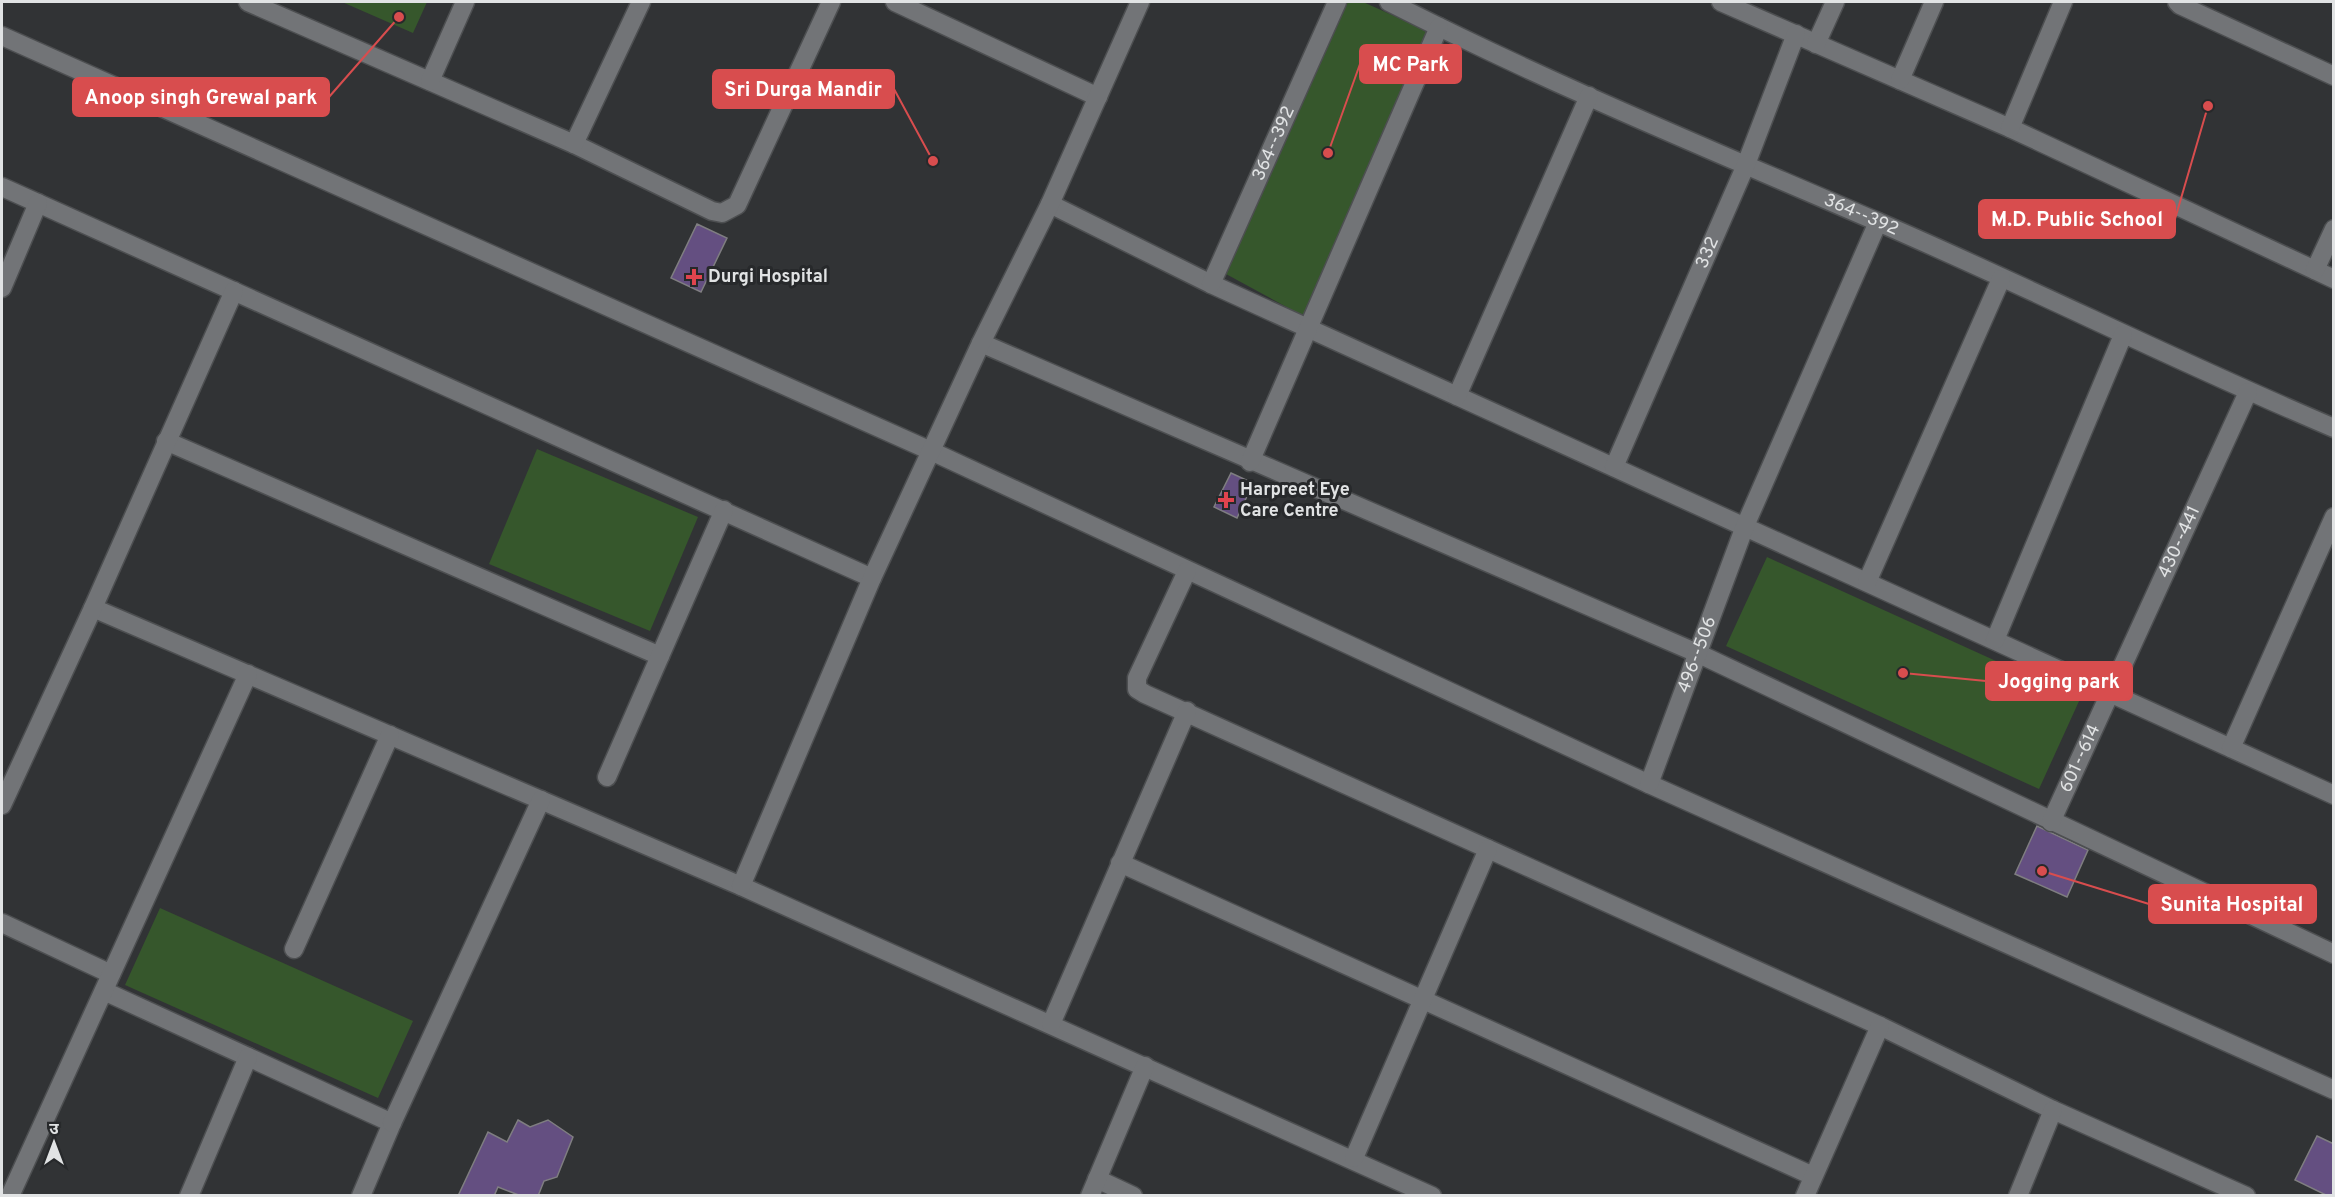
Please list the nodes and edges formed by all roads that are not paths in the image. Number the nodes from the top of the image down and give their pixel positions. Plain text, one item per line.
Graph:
1 (248, 2) edge
2 (465, 2) edge
3 (641, 2) edge
4 (831, 2) edge
5 (895, 2) edge
6 (1140, 2) edge
7 (1337, 2) edge
8 (1389, 2) edge
9 (1721, 2) edge
10 (1835, 2) edge
11 (1934, 2) edge
12 (2064, 2) edge
13 (2177, 2) edge
14 (1747, 7) edge
15 (1439, 27) junction
16 (1796, 34) junction
17 (2, 36) edge
18 (1816, 44) junction
19 (2334, 76) edge
20 (1900, 80) junction
21 (430, 81) junction
22 (1589, 96) junction
23 (1098, 97) junction
24 (2010, 128) junction
25 (574, 144) junction
26 (1744, 167) junction
27 (2, 187) edge
28 (38, 203) junction
29 (1050, 204) junction
30 (1878, 222) junction
31 (2334, 229) edge
32 (2315, 270) junction
33 (2001, 279) junction
34 (2334, 279) edge
35 (1211, 284) junction
36 (2, 288) edge
37 (234, 291) junction
38 (1307, 327) junction
39 (2123, 335) junction
40 (981, 343) junction
41 (2248, 392) junction
42 (1457, 396) junction
43 (2334, 428) edge
44 (166, 441) junction
45 (931, 451) junction
46 (1250, 462) junction
47 (1614, 467) junction
48 (724, 510) junction
49 (2334, 518) edge
50 (1744, 526) junction
51 (1187, 571) junction
52 (872, 578) junction
53 (1867, 582) junction
54 (93, 608) junction
55 (1995, 640) junction
56 (1697, 654) junction
57 (660, 656) junction
58 (248, 674) junction
59 (2109, 693) junction
60 (1187, 711) junction
61 (390, 735) junction
62 (2231, 748) junction
63 (608, 777) dead end
64 (1649, 784) junction
65 (4, 794) edge
66 (2334, 795) edge
67 (542, 800) junction
68 (2051, 822) junction
69 (1488, 849) junction
70 (1120, 863) junction
71 (741, 886) junction
72 (2, 922) edge
73 (294, 949) dead end
74 (2334, 954) edge
75 (111, 974) junction
76 (104, 991) junction
77 (1421, 1000) junction
78 (1051, 1024) junction
79 (1880, 1026) junction
80 (248, 1057) junction
81 (1145, 1066) junction
82 (2334, 1090) edge
83 (2054, 1110) junction
84 (392, 1123) junction
85 (1354, 1158) junction
86 (1814, 1176) junction
87 (1097, 1179) junction
88 (10, 1196) edge
89 (189, 1196) edge
90 (361, 1196) edge
91 (1090, 1196) edge
92 (1133, 1196) edge
93 (1432, 1196) edge
94 (1805, 1196) edge
95 (2018, 1196) edge
96 (2246, 1196) edge

1 - 21 street
2 - 21 street
3 - 25 street
4 - 25 street
5 - 23 street
6 - 23 street
7 - 35 street, 364--392
8 - 15 street, 364--392
9 - 14 street
10 - 18 street
11 - 20 street
12 - 24 street
13 - 19 street
14 - 16 street
15 - 22 street, 364--392
15 - 38 street
16 - 18 street
16 - 26 street, 332
17 - 45 street
18 - 20 street
20 - 24 street
21 - 25 street
22 - 26 street, 364--392
22 - 42 street
23 - 29 street
24 - 32 street
26 - 30 street, 364--392
26 - 47 street, 332
27 - 28 street
28 - 36 street
28 - 37 street
29 - 35 street
29 - 40 street
30 - 33 street, 364--392
30 - 50 street, 496--506
31 - 32 street
32 - 34 street
33 - 39 street, 364--392
33 - 53 street
35 - 38 street
37 - 44 street
37 - 48 street
38 - 42 street
38 - 46 street
39 - 41 street, 364--392
39 - 55 street
40 - 45 street
40 - 46 street
41 - 43 street, 364--392
41 - 59 street, 430--441
42 - 47 street
44 - 54 street
44 - 57 street
45 - 51 street
45 - 52 street
46 - 56 street
47 - 50 street
48 - 52 street
48 - 57 street
49 - 62 street
50 - 53 street
50 - 56 street, 496--506
51 - 60 street
51 - 64 street
52 - 71 street
53 - 55 street
54 - 58 street
54 - 65 street
55 - 59 street
56 - 64 street, 496--506
56 - 68 street
57 - 63 street
58 - 61 street
58 - 75 street
59 - 62 street
59 - 68 street, 601--614
60 - 69 street
60 - 70 street
61 - 67 street
61 - 73 street
62 - 66 street
64 - 82 street
67 - 71 street
67 - 84 street
68 - 74 street
69 - 77 street
69 - 79 street
70 - 77 street
70 - 78 street
71 - 78 street
72 - 75 street
75 - 76 street
76 - 80 street
76 - 88 street
77 - 85 street
77 - 86 street
78 - 81 street
79 - 83 street
79 - 86 street
80 - 84 street
80 - 89 street
81 - 85 street
81 - 87 street
83 - 95 street
83 - 96 street
84 - 90 street
85 - 93 street
86 - 94 street
87 - 91 street
87 - 92 street

